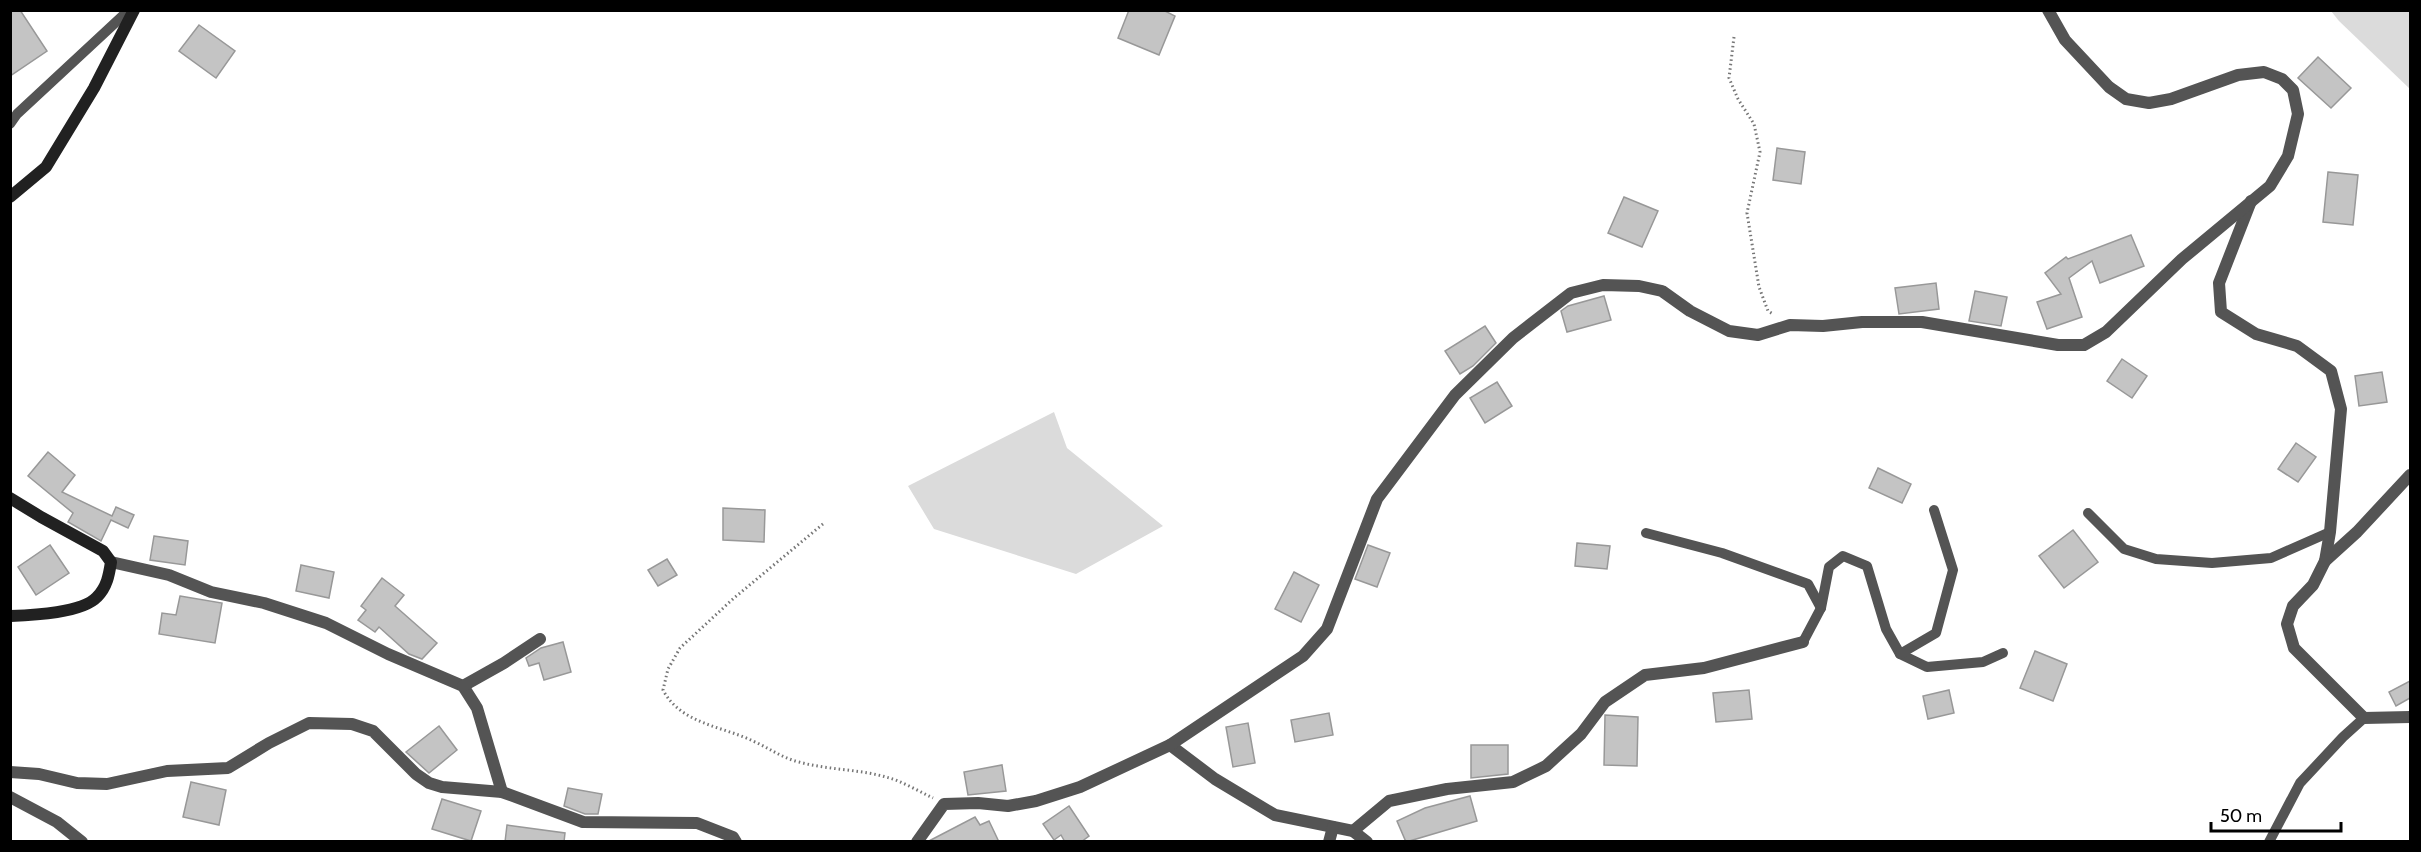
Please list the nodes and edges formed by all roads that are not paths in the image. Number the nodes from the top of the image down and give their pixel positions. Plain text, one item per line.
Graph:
1 (129, 10) edge
2 (134, 10) edge
3 (2048, 10) edge
4 (10, 124) edge
5 (10, 197) edge
6 (2252, 199) junction
7 (2410, 475) edge
8 (10, 498) edge
9 (1934, 510) dead end
10 (2088, 513) dead end
11 (2330, 532) junction
12 (1646, 533) dead end
13 (2325, 561) junction
14 (111, 562) junction
15 (1821, 608) junction
16 (10, 616) edge
17 (540, 639) dead end
18 (1803, 642) joint
19 (2002, 653) dead end
20 (1900, 654) junction
21 (463, 686) junction
22 (2410, 717) edge
23 (2364, 718) junction
24 (1170, 746) junction
25 (10, 772) edge
26 (502, 792) junction
27 (10, 797) edge
28 (1333, 827) junction
29 (1354, 836) edge
30 (82, 842) edge
31 (736, 842) edge
32 (917, 842) edge
33 (1329, 842) edge
34 (1367, 842) edge
35 (2269, 842) edge

1 - 4 lane
2 - 5 street
3 - 6 street
6 - 11 street
6 - 24 street
7 - 13 street
8 - 14 street
9 - 20 lane
10 - 11 lane
11 - 13 street
12 - 15 lane
13 - 23 street
14 - 16 street
14 - 21 street
15 - 18 lane
15 - 20 lane
17 - 21 street
18 - 29 street
19 - 20 lane
21 - 26 street
22 - 23 street
23 - 35 lane
24 - 28 street
24 - 32 street
25 - 26 street
26 - 31 street
27 - 30 street
28 - 29 street
28 - 33 street
29 - 34 street

